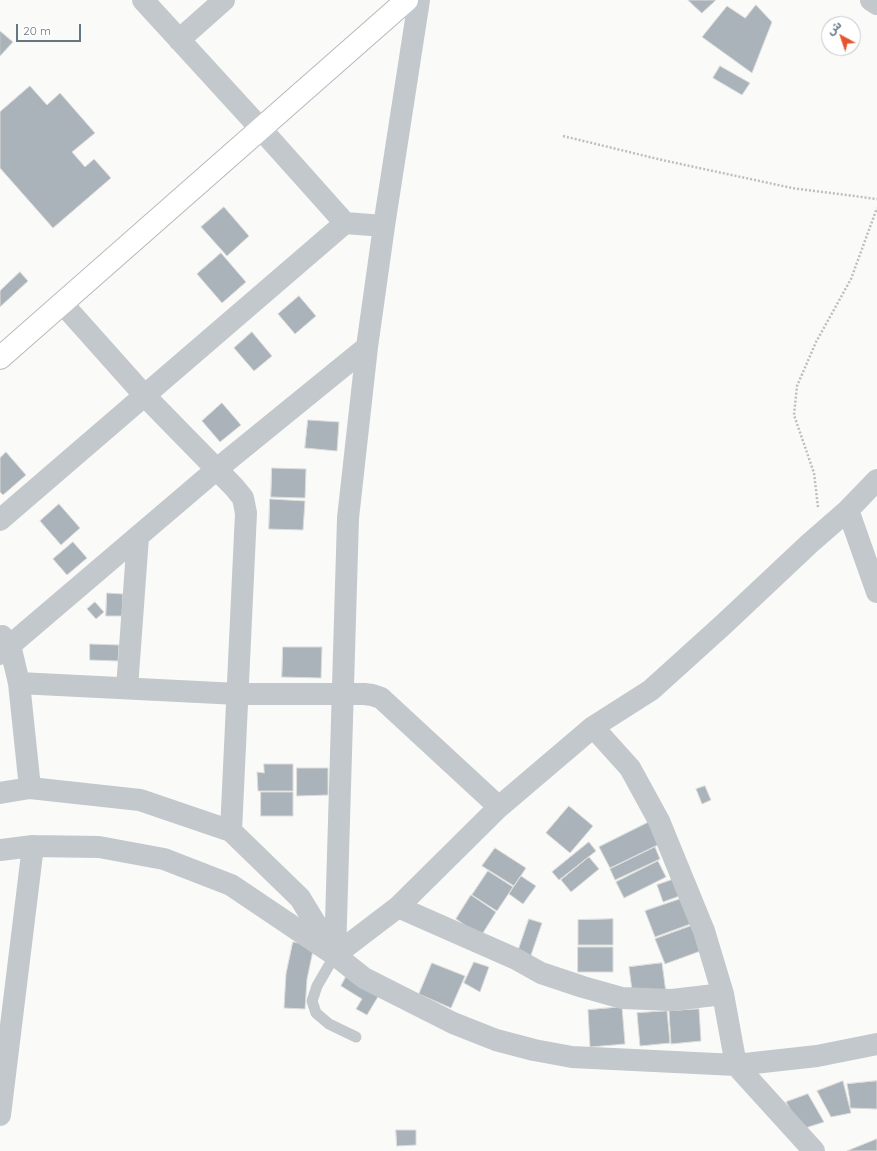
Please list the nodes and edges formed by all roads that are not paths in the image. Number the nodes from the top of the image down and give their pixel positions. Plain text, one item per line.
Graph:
1 (143, 0) edge
2 (224, 0) edge
3 (407, 0) edge
4 (419, 0) edge
5 (872, 0) edge
6 (877, 4) edge
7 (180, 40) junction
8 (261, 129) junction
9 (345, 223) junction
10 (384, 226) junction
11 (62, 303) junction
12 (367, 348) junction
13 (0, 358) edge
14 (145, 396) junction
15 (217, 469) junction
16 (877, 480) edge
17 (848, 510) junction
18 (0, 520) edge
19 (138, 537) junction
20 (877, 592) edge
21 (3, 644) edge
22 (19, 683) junction
23 (127, 688) junction
24 (343, 693) junction
25 (238, 694) junction
26 (593, 728) junction
27 (30, 788) junction
28 (0, 793) edge
29 (499, 807) junction
30 (231, 831) junction
31 (33, 846) junction
32 (0, 850) edge
33 (398, 907) junction
34 (335, 955) junction
35 (723, 994) junction
36 (356, 1037) dead end
37 (877, 1044) edge
38 (736, 1065) junction
39 (0, 1115) edge
40 (814, 1151) edge

1 - 7 street
2 - 7 street
3 - 8 street
4 - 10 street
5 - 6 street
7 - 8 street
8 - 9 street
8 - 11 street
9 - 10 street
9 - 14 street
10 - 12 street
11 - 13 street
11 - 14 street
12 - 15 street
12 - 24 street
14 - 15 street
14 - 18 street
15 - 19 street
15 - 25 street
16 - 17 street
17 - 20 street
17 - 26 street
19 - 21 street
19 - 23 street
21 - 22 street
22 - 23 street
22 - 27 street
23 - 25 street
24 - 25 street
24 - 29 street
24 - 34 street
25 - 30 street
26 - 29 street
26 - 35 street
27 - 28 street
27 - 30 street
29 - 33 street
30 - 34 street
31 - 32 street
31 - 34 street
31 - 39 street
33 - 34 street
33 - 35 street
34 - 36 lane
34 - 38 street
35 - 38 street
37 - 38 street
38 - 40 street

